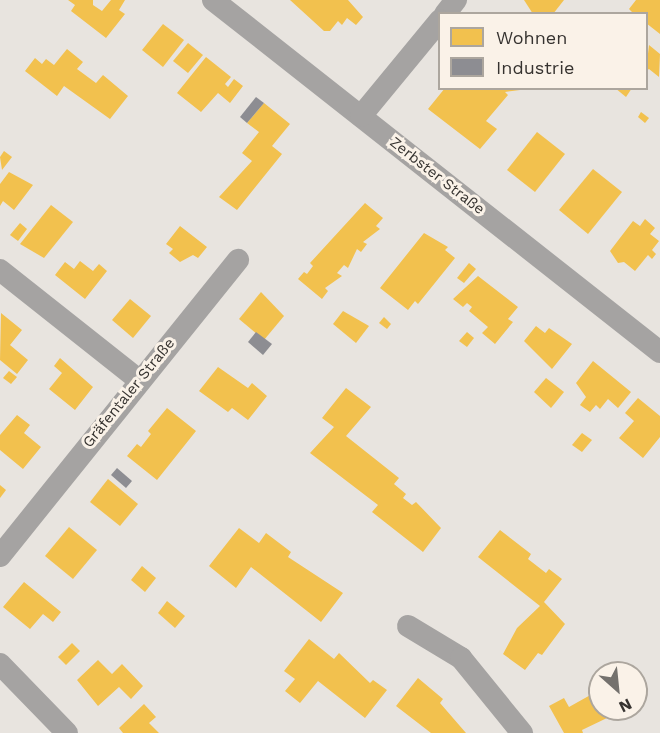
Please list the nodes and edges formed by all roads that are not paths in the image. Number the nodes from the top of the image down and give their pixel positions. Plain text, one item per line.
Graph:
1 (213, 0) edge
2 (456, 0) edge
3 (447, 12) edge
4 (438, 22) edge
5 (361, 116) junction
6 (238, 260) dead end
7 (0, 270) edge
8 (660, 352) edge
9 (139, 380) junction
10 (0, 556) edge
11 (408, 626) dead end
12 (0, 664) edge
13 (67, 733) edge
14 (522, 733) edge

1 - 5 street, Zerbster Straße
2 - 3 street
4 - 5 street
5 - 8 street, Zerbster Straße
6 - 9 street, Gräfentaler Straße
7 - 9 street
9 - 10 street, Gräfentaler Straße
11 - 14 street
12 - 13 street

